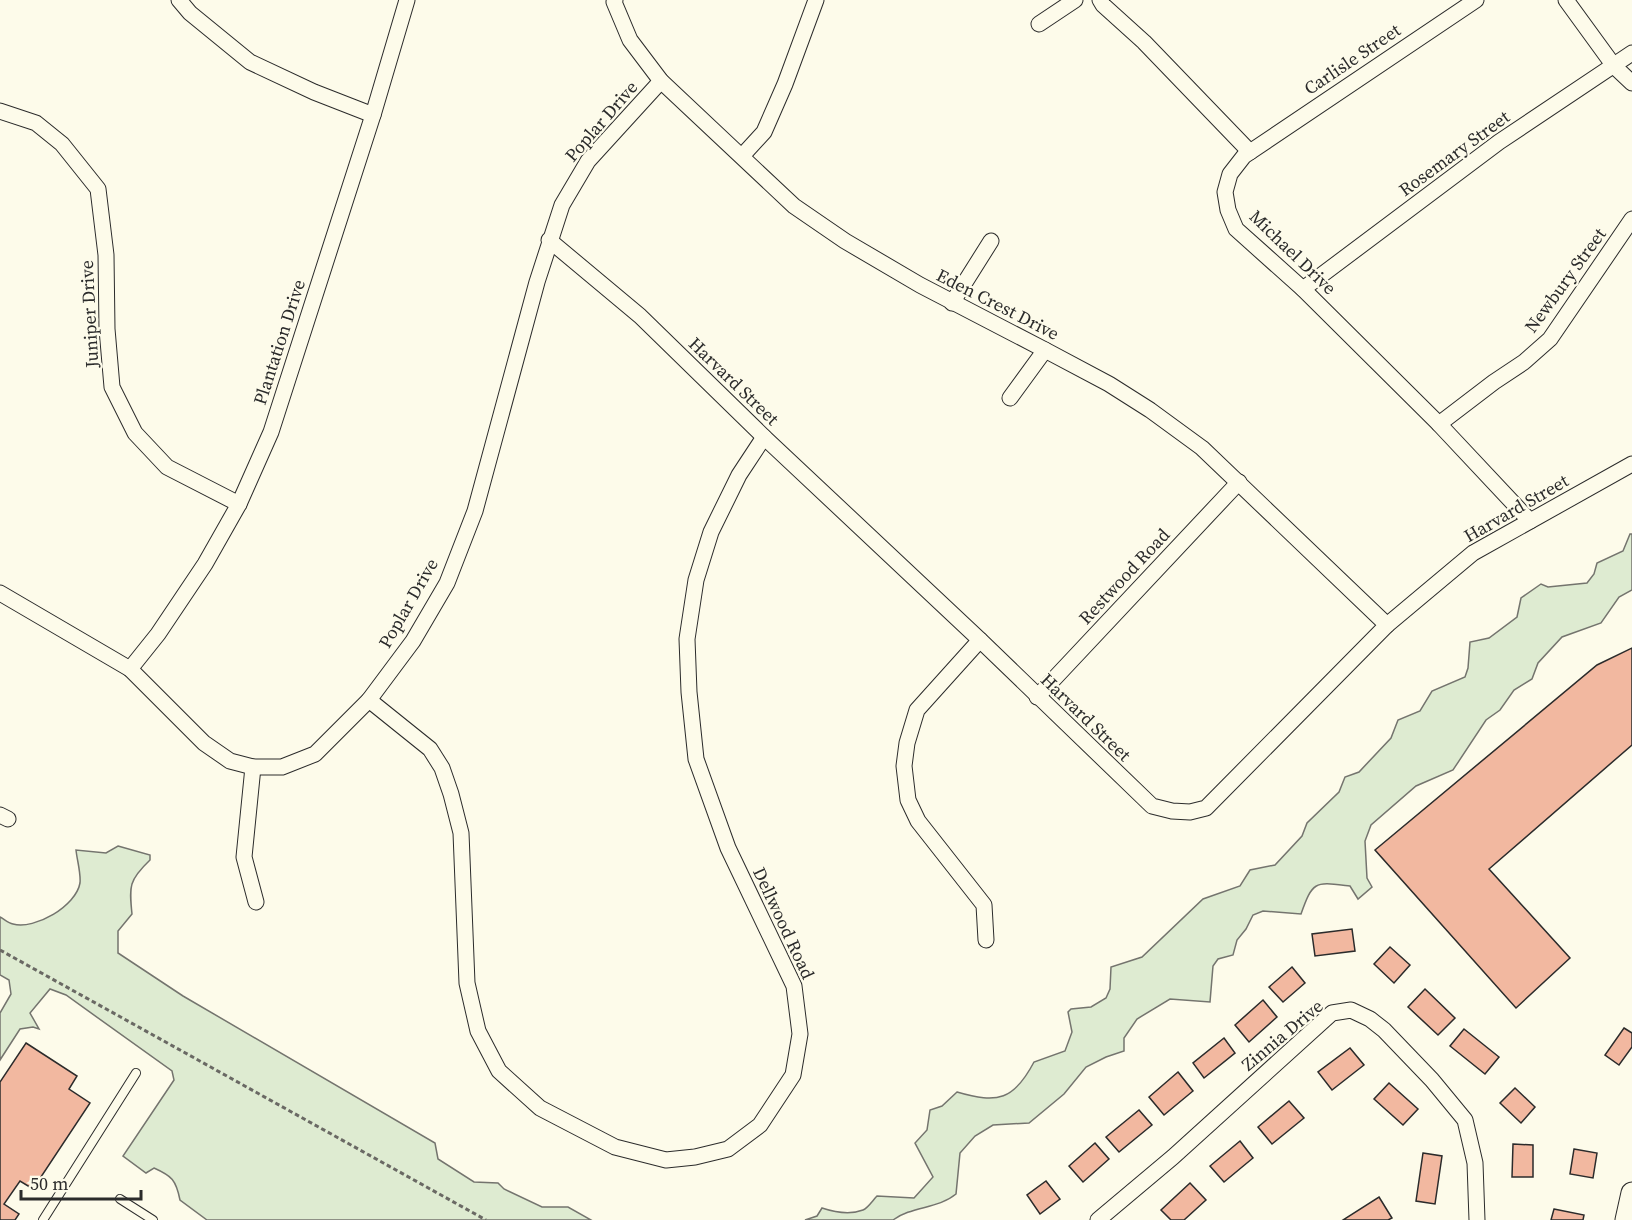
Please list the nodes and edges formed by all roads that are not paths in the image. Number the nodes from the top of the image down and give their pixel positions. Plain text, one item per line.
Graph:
1 (179, 0) edge
2 (407, 0) edge
3 (816, 0) edge
4 (1075, 0) edge
5 (1100, 0) edge
6 (1476, 0) edge
7 (1566, 0) edge
8 (613, 1) edge
9 (1039, 24) dead end
10 (1632, 53) edge
11 (1614, 66) junction
12 (661, 81) junction
13 (1632, 83) edge
14 (0, 111) edge
15 (374, 115) junction
16 (1250, 152) junction
17 (742, 156) junction
18 (1632, 219) edge
19 (549, 240) junction
20 (991, 241) dead end
21 (1303, 289) junction
22 (952, 303) junction
23 (1045, 350) junction
24 (1010, 398) dead end
25 (1439, 424) junction
26 (764, 437) junction
27 (1632, 464) edge
28 (1239, 482) junction
29 (239, 504) junction
30 (1530, 521) junction
31 (0, 593) edge
32 (1387, 625) junction
33 (980, 639) junction
34 (130, 669) junction
35 (1037, 697) junction
36 (369, 700) junction
37 (253, 767) junction
38 (256, 902) dead end
39 (986, 940) dead end
40 (136, 1073) dead end
41 (1632, 1193) edge
42 (120, 1199) dead end
43 (43, 1220) edge
44 (153, 1220) edge
45 (1098, 1220) edge
46 (1477, 1220) edge
47 (1626, 1220) edge

1 - 15 street
2 - 15 street, Plantation Drive
3 - 17 street
4 - 9 street
5 - 16 street
6 - 16 street, Carlisle Street
7 - 11 street
8 - 12 street, Eden Crest Drive
10 - 11 street, Rosemary Street
11 - 13 street
11 - 21 street, Rosemary Street
12 - 17 street, Eden Crest Drive
12 - 19 street, Poplar Drive
14 - 29 street, Juniper Drive
15 - 29 street, Plantation Drive
16 - 21 street, Michael Drive
17 - 22 street, Eden Crest Drive
18 - 25 street, Newbury Street
19 - 26 street, Harvard Street
19 - 36 street, Poplar Drive
20 - 22 street
21 - 25 street, Michael Drive
22 - 23 street, Eden Crest Drive
23 - 24 street
23 - 28 street, Eden Crest Drive
25 - 30 street, Michael Drive
26 - 33 street, Harvard Street
26 - 36 street, Dellwood Road
27 - 30 street, Harvard Street
28 - 32 street, Eden Crest Drive
28 - 35 street, Restwood Road
29 - 34 street, Plantation Drive
30 - 32 street, Harvard Street
31 - 34 street, Poplar Drive
32 - 35 street, Harvard Street
33 - 35 street, Harvard Street
33 - 39 street
34 - 37 street, Poplar Drive
36 - 37 street, Poplar Drive
37 - 38 street
40 - 43 lane
41 - 47 main road
42 - 44 lane
45 - 46 street, Zinnia Drive

